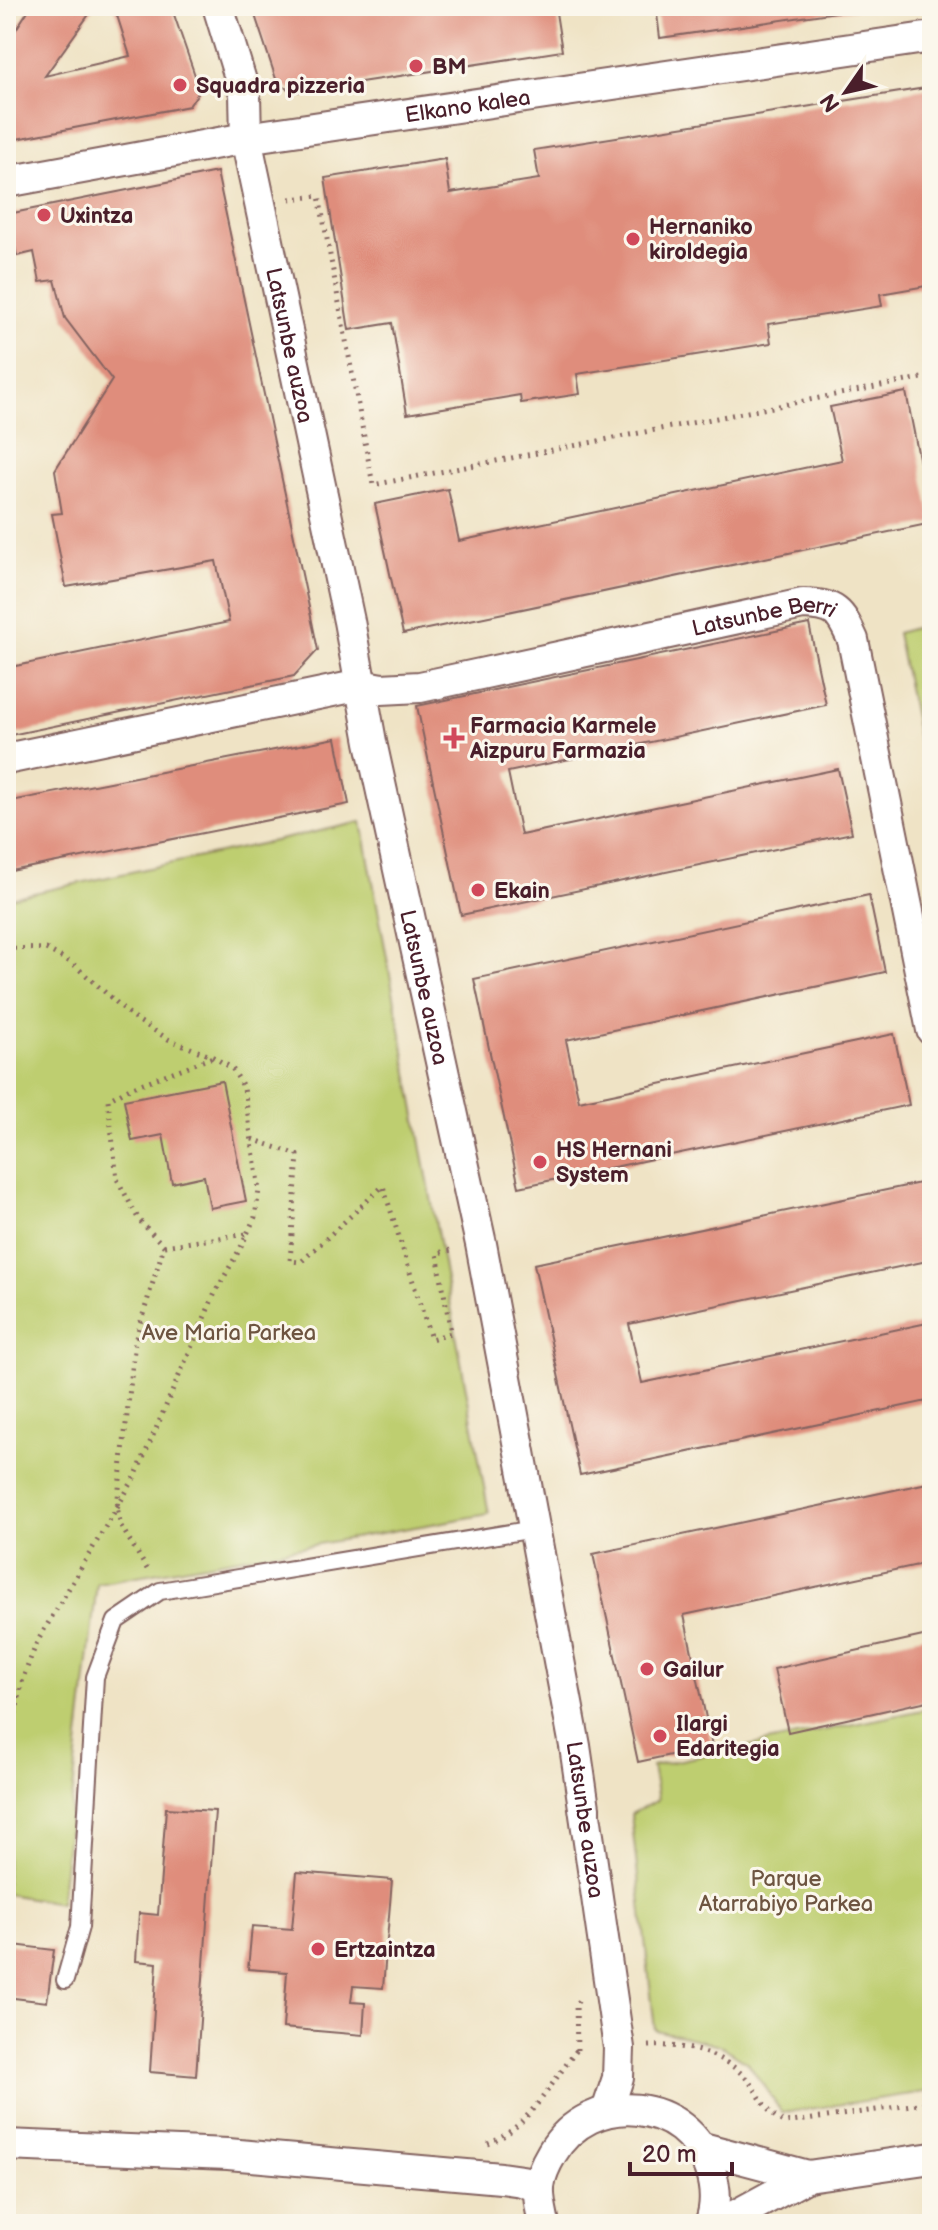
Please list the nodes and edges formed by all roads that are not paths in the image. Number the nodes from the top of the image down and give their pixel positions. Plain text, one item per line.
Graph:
1 (218, 6) edge
2 (932, 37) edge
3 (246, 138) junction
4 (6, 182) edge
5 (361, 685) junction
6 (6, 759) edge
7 (932, 1030) edge
8 (534, 1529) junction
9 (65, 1980) dead end
10 (607, 2111) junction
11 (6, 2145) edge
12 (699, 2147) junction
13 (932, 2158) edge
14 (808, 2176) junction
15 (539, 2187) junction
16 (544, 2224) edge
17 (710, 2224) edge
18 (720, 2224) edge

1 - 3 street, Latsunbe auzoa
2 - 3 street, Elkano kalea
3 - 4 street, Elkano kalea
3 - 5 street, Latsunbe auzoa
5 - 6 street
5 - 7 street, Latsunbe Berri
5 - 8 street, Latsunbe auzoa
8 - 9 lane
8 - 10 street, Latsunbe auzoa
10 - 12 street
10 - 15 street
11 - 15 street
12 - 14 street
12 - 17 street
13 - 14 street
14 - 18 street
15 - 16 street

